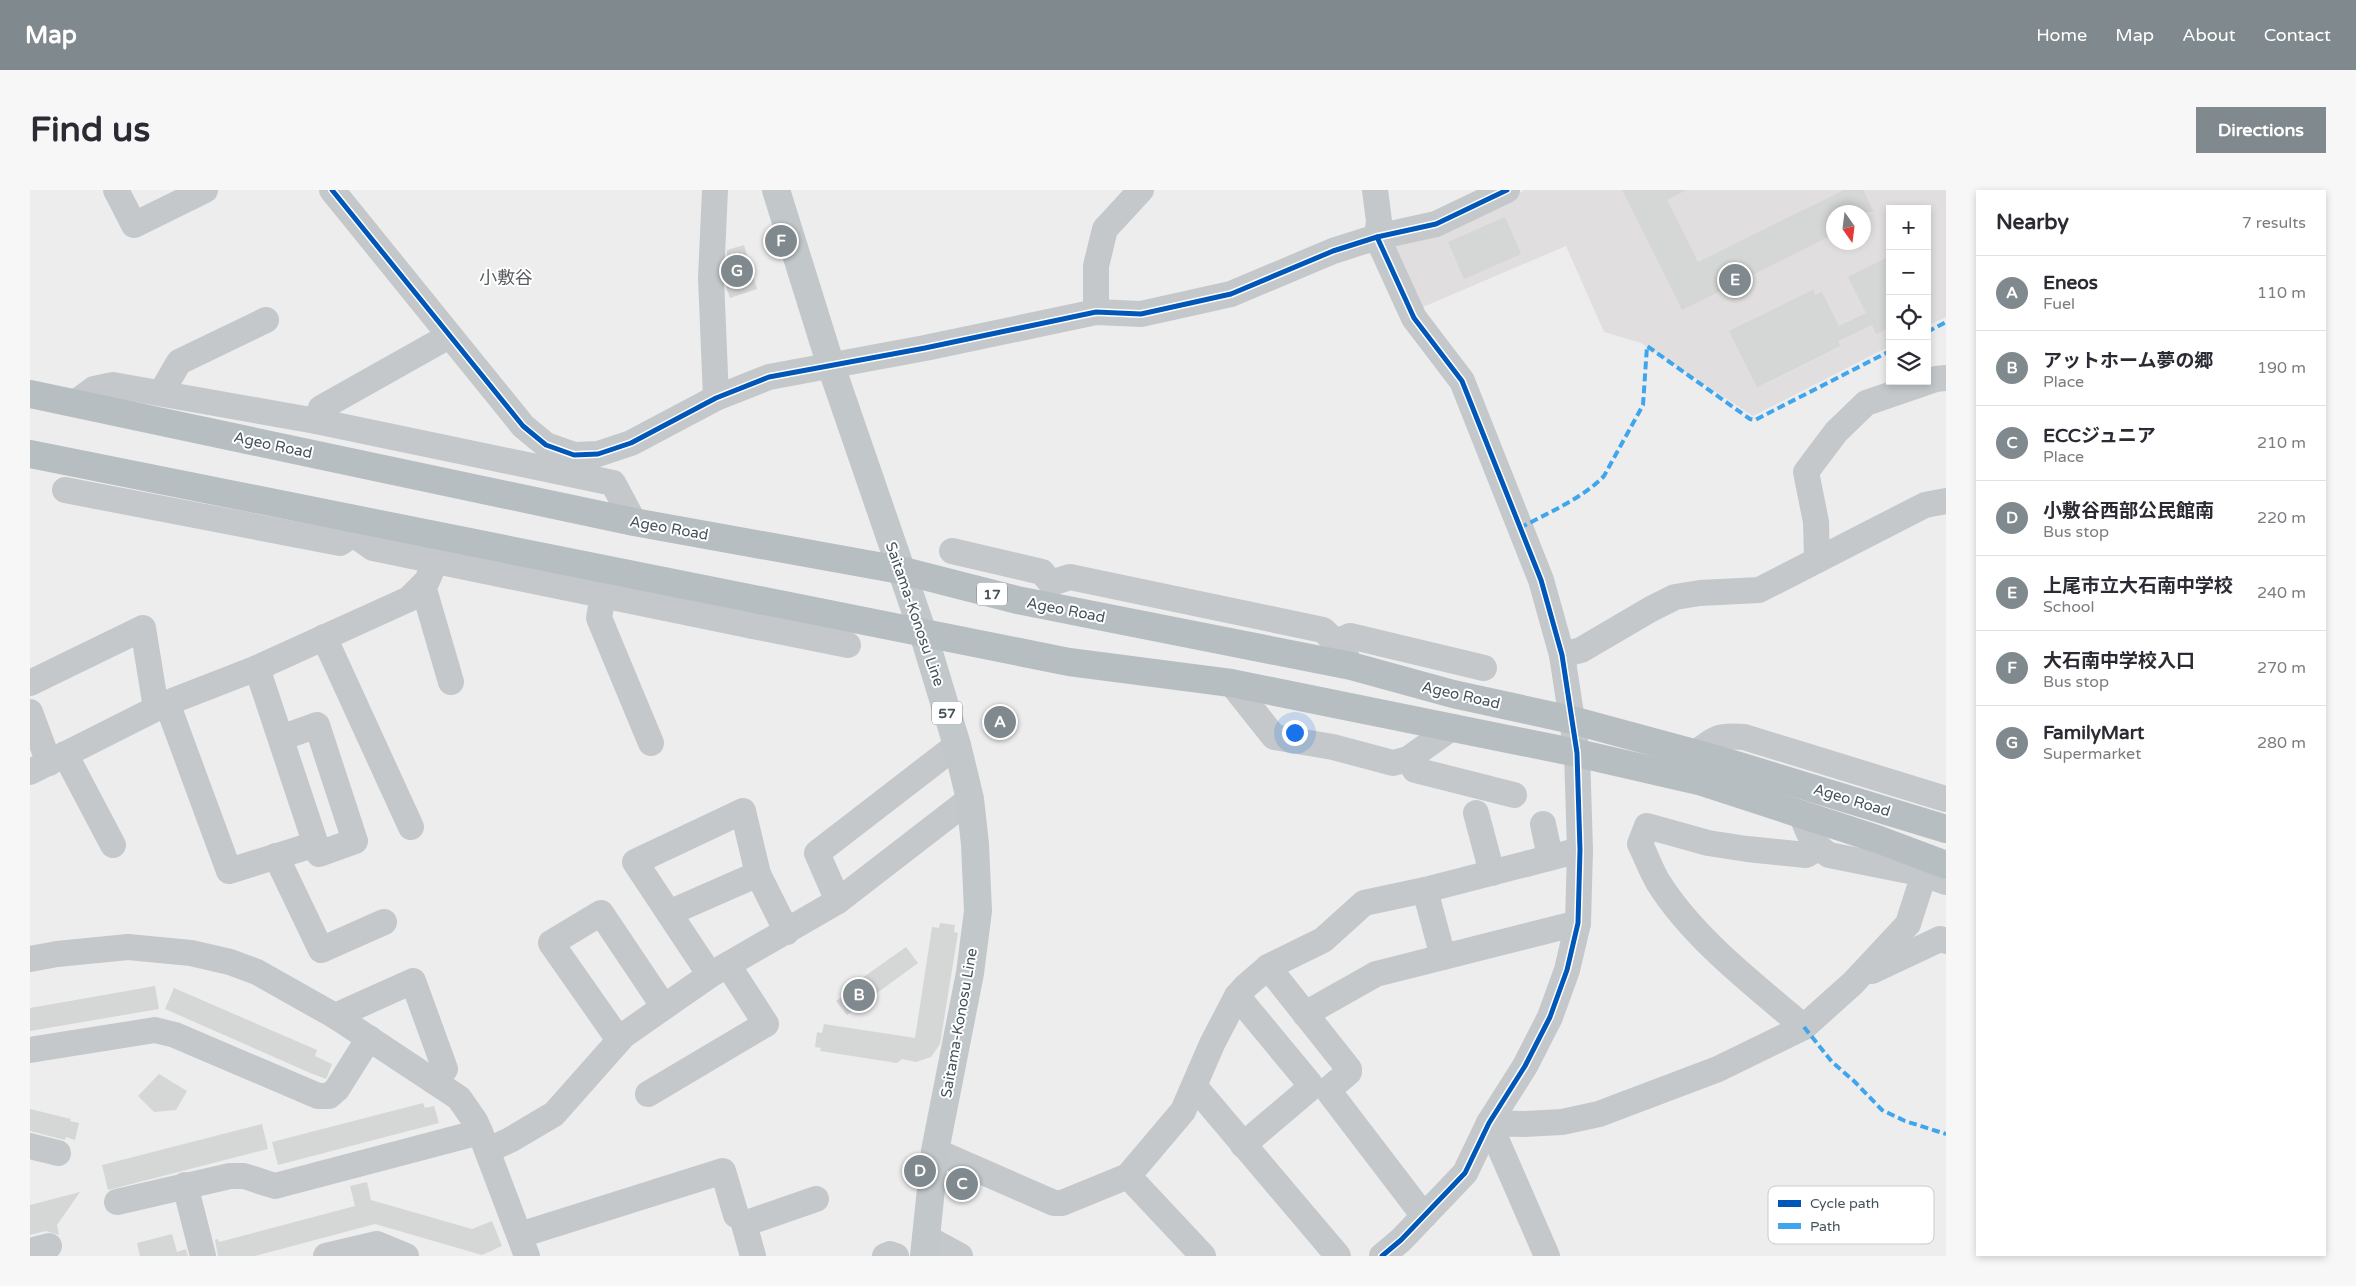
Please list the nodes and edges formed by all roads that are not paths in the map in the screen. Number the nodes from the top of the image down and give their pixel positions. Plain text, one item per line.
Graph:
1 (116, 190) edge
2 (205, 190) edge
3 (332, 190) edge
4 (715, 190) edge
5 (776, 190) edge
6 (1141, 190) edge
7 (1375, 190) edge
8 (1507, 190) edge
9 (1377, 237) junction
10 (1096, 312) junction
11 (266, 320) dead end
12 (449, 336) junction
13 (830, 366) junction
14 (1946, 378) edge
15 (30, 394) edge
16 (162, 394) junction
17 (716, 398) junction
18 (75, 403) junction
19 (316, 421) junction
20 (30, 454) edge
21 (571, 464) junction
22 (65, 490) dead end
23 (1946, 501) edge
24 (634, 522) junction
25 (349, 526) junction
26 (952, 551) dead end
27 (1817, 560) junction
28 (435, 562) junction
29 (900, 570) junction
30 (1051, 583) junction
31 (422, 586) junction
32 (603, 596) junction
33 (1017, 600) junction
34 (768, 602) junction
35 (753, 626) junction
36 (923, 633) junction
37 (324, 637) junction
38 (1336, 642) junction
39 (848, 645) dead end
40 (1562, 655) junction
41 (1351, 666) junction
42 (257, 668) junction
43 (1484, 668) dead end
44 (450, 682) dead end
45 (30, 683) edge
46 (1231, 683) junction
47 (162, 705) junction
48 (30, 712) edge
49 (1572, 720) junction
50 (1453, 727) junction
51 (280, 738) junction
52 (651, 744) dead end
53 (957, 745) junction
54 (1577, 753) junction
55 (1696, 753) junction
56 (1408, 759) junction
57 (48, 763) edge
58 (1514, 795) dead end
59 (970, 799) junction
60 (1946, 799) edge
61 (1476, 814) dead end
62 (1802, 816) junction
63 (1543, 824) dead end
64 (411, 828) dead end
65 (1946, 829) edge
66 (316, 844) junction
67 (113, 845) dead end
68 (1818, 848) junction
69 (1580, 850) junction
70 (276, 856) junction
71 (1550, 857) junction
72 (1492, 873) junction
73 (758, 874) junction
74 (1939, 874) edge
75 (1425, 890) junction
76 (838, 901) junction
77 (669, 913) junction
78 (384, 922) dead end
79 (1578, 923) junction
80 (787, 932) junction
81 (1946, 941) edge
82 (1443, 958) junction
83 (30, 959) edge
84 (1268, 967) junction
85 (719, 970) junction
86 (1858, 978) junction
87 (1237, 996) junction
88 (664, 1007) junction
89 (1305, 1014) junction
90 (335, 1016) junction
91 (1804, 1027) junction
92 (370, 1038) junction
93 (619, 1040) junction
94 (30, 1050) edge
95 (435, 1082) junction
96 (1195, 1087) junction
97 (648, 1094) dead end
98 (1489, 1123) junction
99 (484, 1141) junction
100 (1243, 1145) junction
101 (30, 1146) edge
102 (935, 1151) junction
103 (58, 1153) dead end
104 (1128, 1176) junction
105 (185, 1185) junction
106 (816, 1200) dead end
107 (117, 1202) dead end
108 (736, 1215) dead end
109 (1424, 1216) junction
110 (523, 1246) edge
111 (1408, 1246) edge
112 (921, 1250) edge
113 (203, 1256) edge
114 (326, 1256) edge
115 (406, 1256) edge
116 (753, 1256) edge
117 (884, 1256) edge
118 (896, 1256) edge
119 (960, 1256) edge
120 (1204, 1256) edge
121 (1338, 1256) edge
122 (1382, 1256) edge
123 (1547, 1256) edge

1 - 2 street
3 - 12 street
4 - 17 street
5 - 13 main road, Saitama-Konosu Line / 57
6 - 10 street
7 - 9 street
8 - 9 street
9 - 10 street
9 - 40 street
10 - 13 street
11 - 16 street
12 - 19 street
12 - 21 street
13 - 17 street
13 - 29 main road, Saitama-Konosu Line / 57
14 - 27 street
15 - 18 highway, Ageo Road / 17
16 - 18 street
16 - 19 street
17 - 21 street
18 - 24 highway, Ageo Road / 17
19 - 21 street
20 - 25 highway, Ageo Road
21 - 24 street
22 - 25 street
23 - 27 street
24 - 29 highway, Ageo Road / 17
25 - 28 street
25 - 34 highway, Ageo Road
26 - 30 street
27 - 40 street
28 - 31 street
28 - 32 street
29 - 33 highway, Ageo Road / 17
29 - 36 main road, Saitama-Konosu Line / 57
30 - 33 street
30 - 38 street
31 - 37 street
31 - 44 street
32 - 35 street
32 - 52 street
33 - 41 highway, Ageo Road / 17
34 - 35 street
34 - 36 highway, Ageo Road
35 - 39 street
36 - 46 highway, Ageo Road
36 - 53 main road, Saitama-Konosu Line / 57
37 - 42 street
37 - 64 street
38 - 41 street
38 - 43 street
40 - 49 street
41 - 49 highway, Ageo Road / 17
42 - 47 street
42 - 51 street
45 - 47 street
46 - 50 highway, Ageo Road
46 - 56 street
47 - 57 street
47 - 70 street
48 - 57 street
49 - 54 street
49 - 55 highway, Ageo Road / 17
50 - 54 highway, Ageo Road
50 - 56 street
51 - 66 street
51 - 66 street
53 - 59 main road, Saitama-Konosu Line / 57
53 - 76 street
54 - 62 highway, Ageo Road
54 - 69 street
55 - 60 street
55 - 65 highway, Ageo Road / 17
56 - 58 street
57 - 67 street
59 - 76 street
59 - 102 main road, Saitama-Konosu Line / 57
61 - 72 street
62 - 68 street
62 - 74 highway, Ageo Road
63 - 71 street
66 - 70 street
68 - 74 street
68 - 91 street
69 - 71 street
69 - 79 street
70 - 78 street
71 - 72 street
72 - 75 street
73 - 77 street
73 - 77 street
73 - 80 street
74 - 86 street
75 - 82 street
75 - 84 street
76 - 80 street
77 - 85 street
79 - 82 street
79 - 98 street
80 - 85 street
81 - 86 street
82 - 89 street
83 - 90 street
84 - 87 street
84 - 89 street
85 - 88 street
85 - 97 street
86 - 91 street
87 - 96 street
87 - 100 street
88 - 93 street
88 - 93 street
89 - 109 street
90 - 92 street
90 - 95 street
91 - 98 street
92 - 94 street
92 - 95 street
93 - 99 street
95 - 99 street
96 - 100 street
96 - 104 street
98 - 109 street
98 - 123 street
99 - 105 street
99 - 110 street
100 - 121 street
101 - 103 street
102 - 104 street
102 - 112 main road, Saitama-Konosu Line / 57
104 - 120 street
105 - 107 street
105 - 113 street
106 - 116 street
108 - 110 street
109 - 111 street
111 - 122 street
112 - 119 street
114 - 115 street
117 - 118 street

